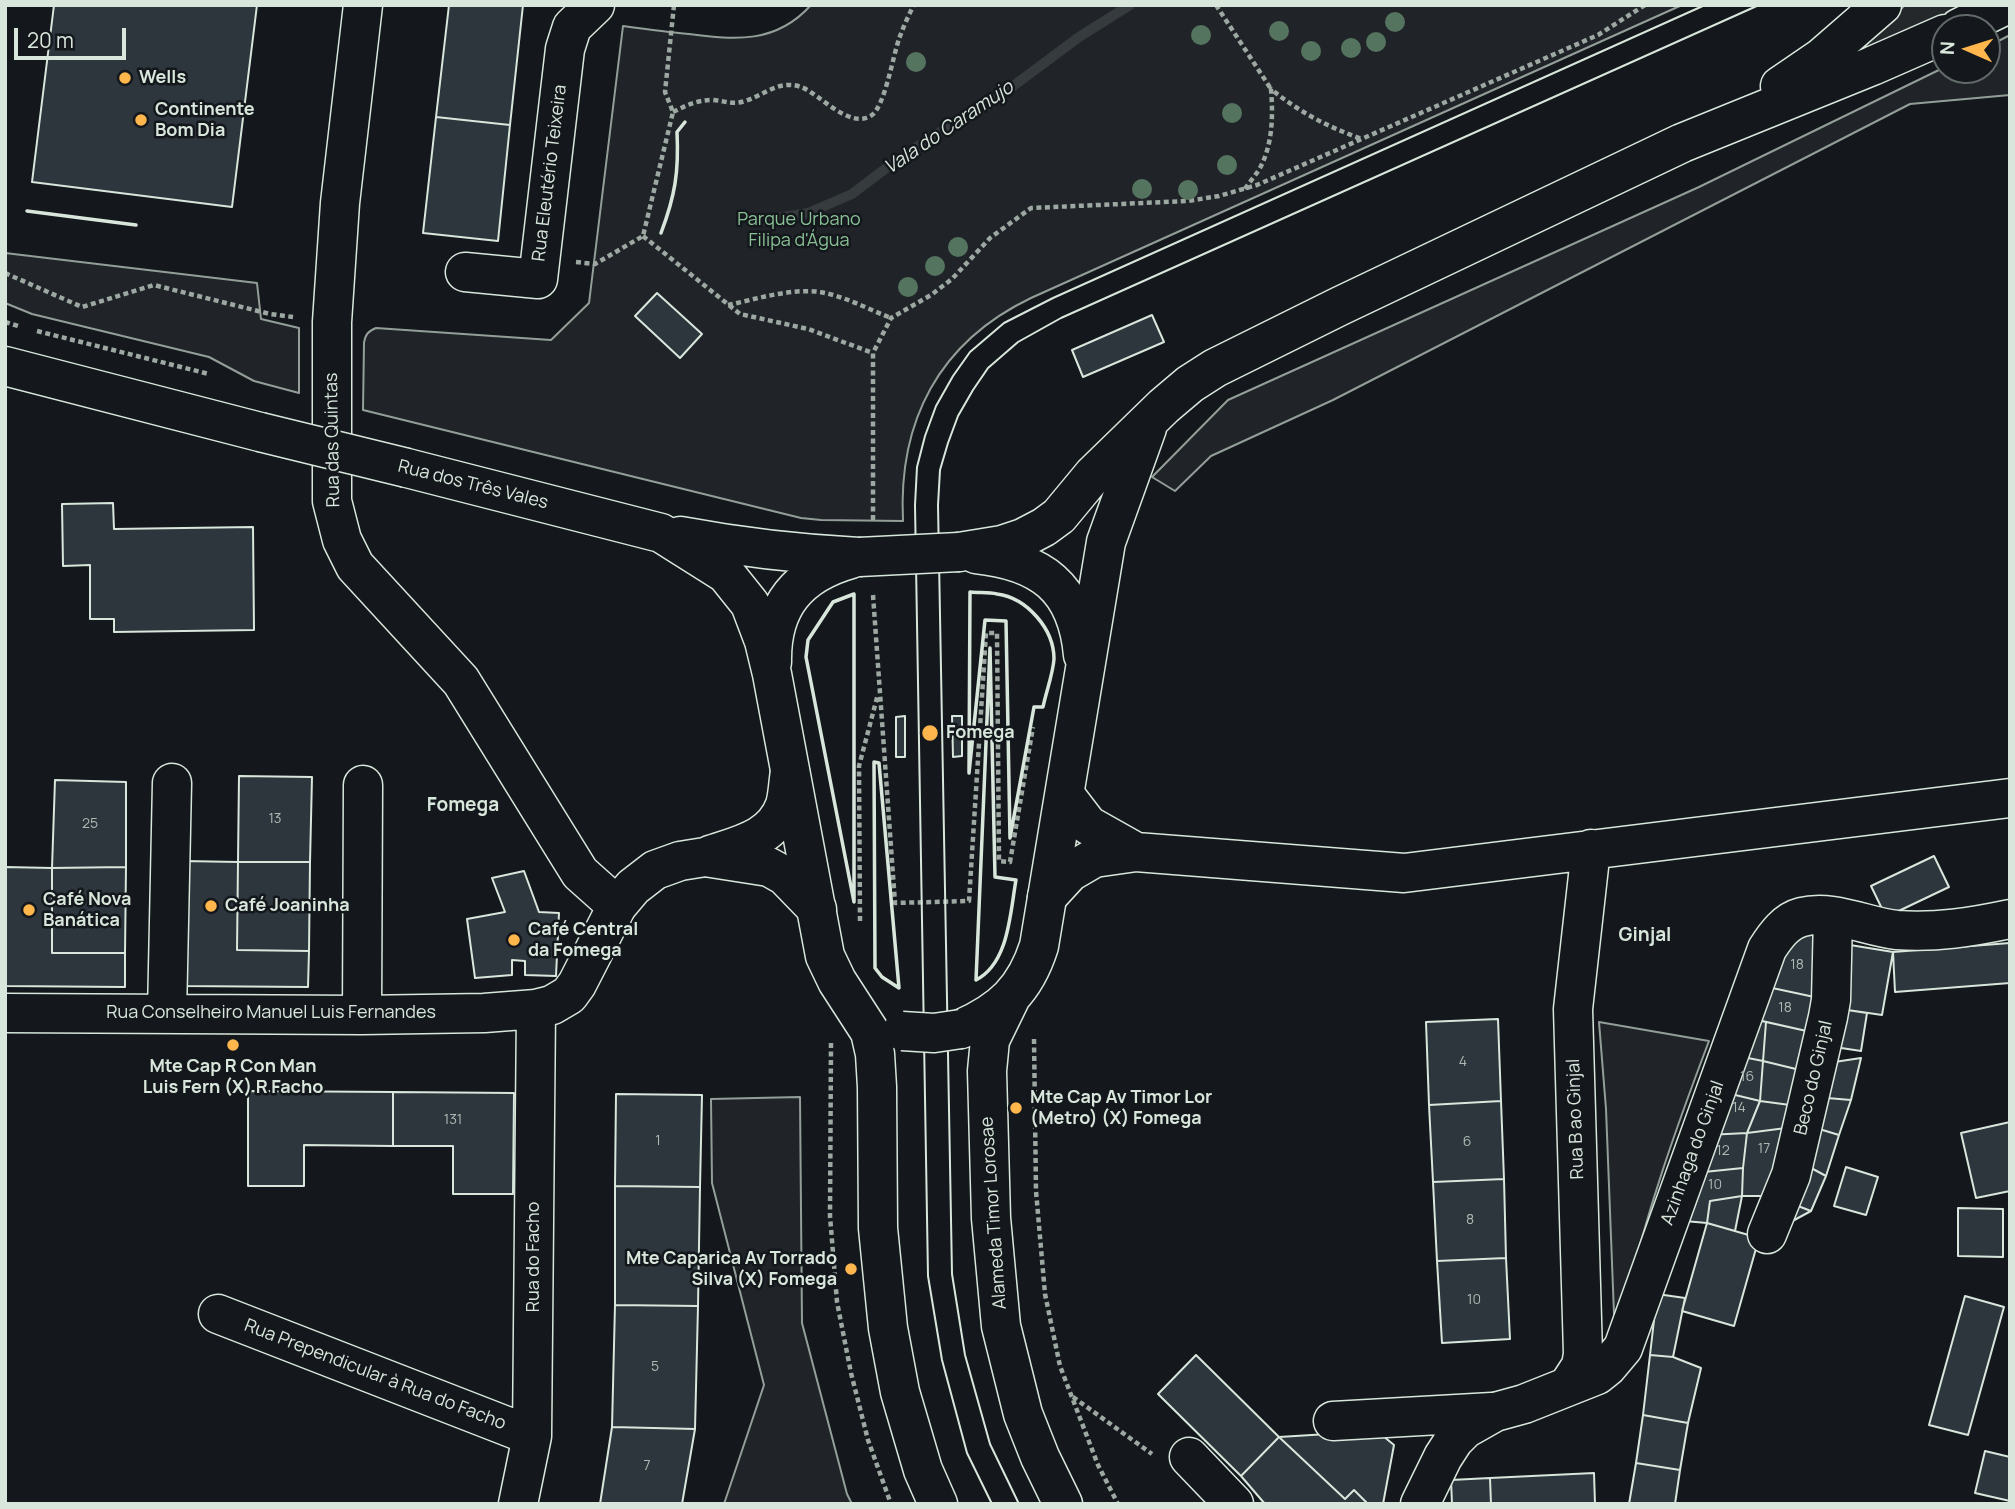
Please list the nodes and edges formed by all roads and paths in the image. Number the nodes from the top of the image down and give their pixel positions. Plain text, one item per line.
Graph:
1 (363, 5) edge
2 (595, 5) edge
3 (674, 5) edge
4 (914, 5) edge
5 (1216, 5) edge
6 (1645, 5) edge
7 (1882, 5) edge
8 (2006, 5) edge
9 (1988, 14) edge
10 (1931, 40) edge
11 (1270, 89) junction
12 (673, 113) junction
13 (1363, 139) junction
14 (1682, 143) junction
15 (1244, 190) junction
16 (643, 236) junction
17 (540, 257) junction
18 (465, 272) dead end
19 (5, 273) edge
20 (728, 305) junction
21 (891, 318) junction
22 (5, 322) edge
23 (332, 322) junction
24 (873, 353) junction
25 (5, 366) edge
26 (209, 374) dead end
27 (1149, 423) junction
28 (660, 533) junction
29 (866, 544) junction
30 (958, 552) junction
31 (873, 594) dead end
32 (772, 674) junction
33 (1084, 678) junction
34 (879, 690) junction
35 (1032, 727) dead end
36 (790, 772) junction
37 (172, 783) dead end
38 (363, 785) dead end
39 (1065, 795) junction
40 (2010, 797) edge
41 (1591, 849) junction
42 (1136, 852) junction
43 (705, 857) junction
44 (860, 883) dead end
45 (1047, 897) junction
46 (617, 905) junction
47 (817, 909) junction
48 (1833, 917) junction
49 (2010, 919) edge
50 (1010, 999) junction
51 (536, 1009) junction
52 (5, 1013) edge
53 (167, 1014) junction
54 (362, 1015) junction
55 (840, 1015) junction
56 (1034, 1030) dead end
57 (1767, 1234) dead end
58 (218, 1314) dead end
59 (1568, 1386) junction
60 (1071, 1396) junction
61 (1495, 1412) junction
62 (1333, 1421) dead end
63 (533, 1436) junction
64 (1189, 1457) joint
65 (517, 1504) edge
66 (891, 1504) edge
67 (938, 1504) edge
68 (1063, 1504) edge
69 (1118, 1504) edge
70 (1234, 1504) edge
71 (1420, 1504) edge

1 - 23 street, Rua das Quintas
2 - 17 street, Rua Eleutério Teixeira
3 - 12 path
4 - 12 path
5 - 11 path
6 - 13 path
7 - 14 street
8 - 9 street
10 - 14 street
11 - 13 path
11 - 15 path
12 - 16 path
13 - 15 path
14 - 27 street
15 - 21 path
16 - 17 path
16 - 20 path
17 - 18 street, Rua Eleutério Teixeira
19 - 23 path
20 - 21 path
20 - 24 path
21 - 24 path
22 - 26 path
23 - 46 street, Rua das Quintas
24 - 29 path
25 - 28 street, Rua dos Três Vales, bridge
27 - 30 street
27 - 33 street
28 - 29 street
28 - 32 street, Rua dos Três Vales
29 - 30 street, bridge
29 - 32 street
30 - 33 street
31 - 34 path
32 - 36 street, Rua dos Três Vales
33 - 39 street
34 - 35 path
34 - 44 path
36 - 43 street
36 - 47 street, Rua dos Três Vales
37 - 53 street
38 - 54 street
39 - 42 street
39 - 45 street
40 - 41 street
41 - 42 street
41 - 59 street, Rua B ao Ginjal
42 - 45 street
43 - 46 street, Rua Conselheiro Manuel Luis Fernandes
43 - 47 street
45 - 50 street
46 - 51 street, Rua Conselheiro Manuel Luis Fernandes
47 - 55 street, Rua dos Três Vales
48 - 49 street, Azinhaga do Ginjal
48 - 57 street, Beco do Ginjal
48 - 59 street, Azinhaga do Ginjal
50 - 55 street, bridge
50 - 68 street, Alameda Timor Lorosae
51 - 54 street, Rua Conselheiro Manuel Luis Fernandes
51 - 63 street, Rua do Facho
52 - 53 street, Rua Conselheiro Manuel Luis Fernandes
53 - 54 street, Rua Conselheiro Manuel Luis Fernandes
55 - 66 path
55 - 67 street
56 - 60 path
58 - 63 street, Rua Prependicular à Rua do Facho
59 - 61 street, Azinhaga do Ginjal
60 - 64 path
60 - 69 path
61 - 62 street
61 - 71 street, Azinhaga do Ginjal
63 - 65 street, Rua do Facho
64 - 70 street

